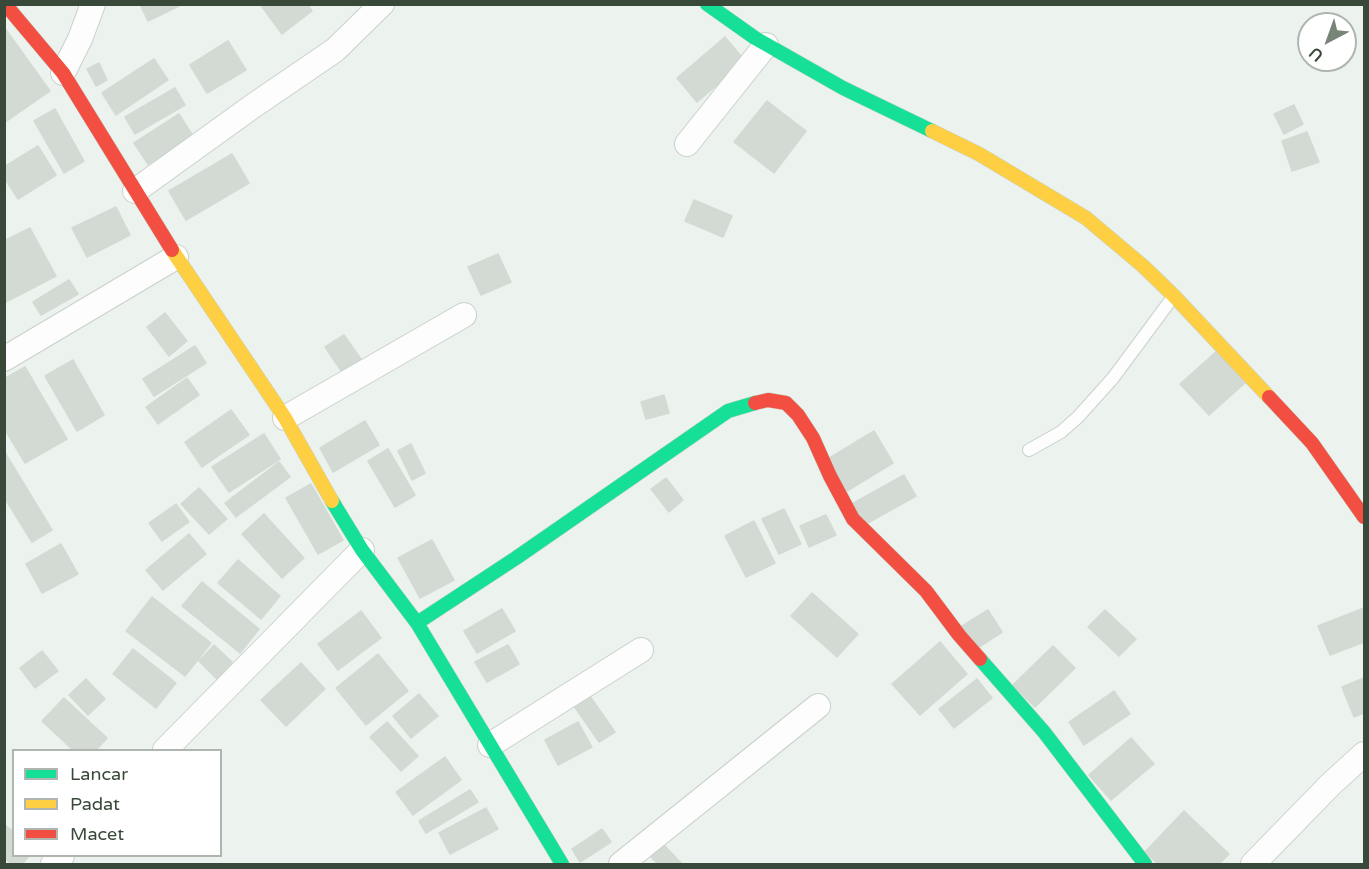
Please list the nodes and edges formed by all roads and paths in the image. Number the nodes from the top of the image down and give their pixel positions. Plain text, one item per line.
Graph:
1 (5, 4) edge
2 (93, 4) edge
3 (382, 4) edge
4 (707, 4) edge
5 (766, 45) junction
6 (63, 73) junction
7 (687, 144) dead end
8 (135, 191) junction
9 (176, 257) junction
10 (1174, 296) junction
11 (464, 315) dead end
12 (4, 359) edge
13 (285, 418) junction
14 (1029, 450) dead end
15 (1361, 504) edge
16 (362, 550) junction
17 (417, 623) junction
18 (641, 650) dead end
19 (818, 706) dead end
20 (490, 745) junction
21 (166, 749) edge
22 (1365, 754) edge
23 (562, 864) edge
24 (621, 864) edge
25 (1145, 864) edge
26 (1253, 864) edge

1 - 6 street
2 - 6 street
3 - 8 street
4 - 5 street
5 - 7 street
5 - 10 street
6 - 8 street
8 - 9 street
9 - 12 street
9 - 13 street
10 - 14 lane
10 - 15 street
11 - 13 street
13 - 16 street
16 - 17 street
16 - 21 street
17 - 20 street
17 - 25 street
18 - 20 street
19 - 24 street
20 - 23 street
22 - 26 street

